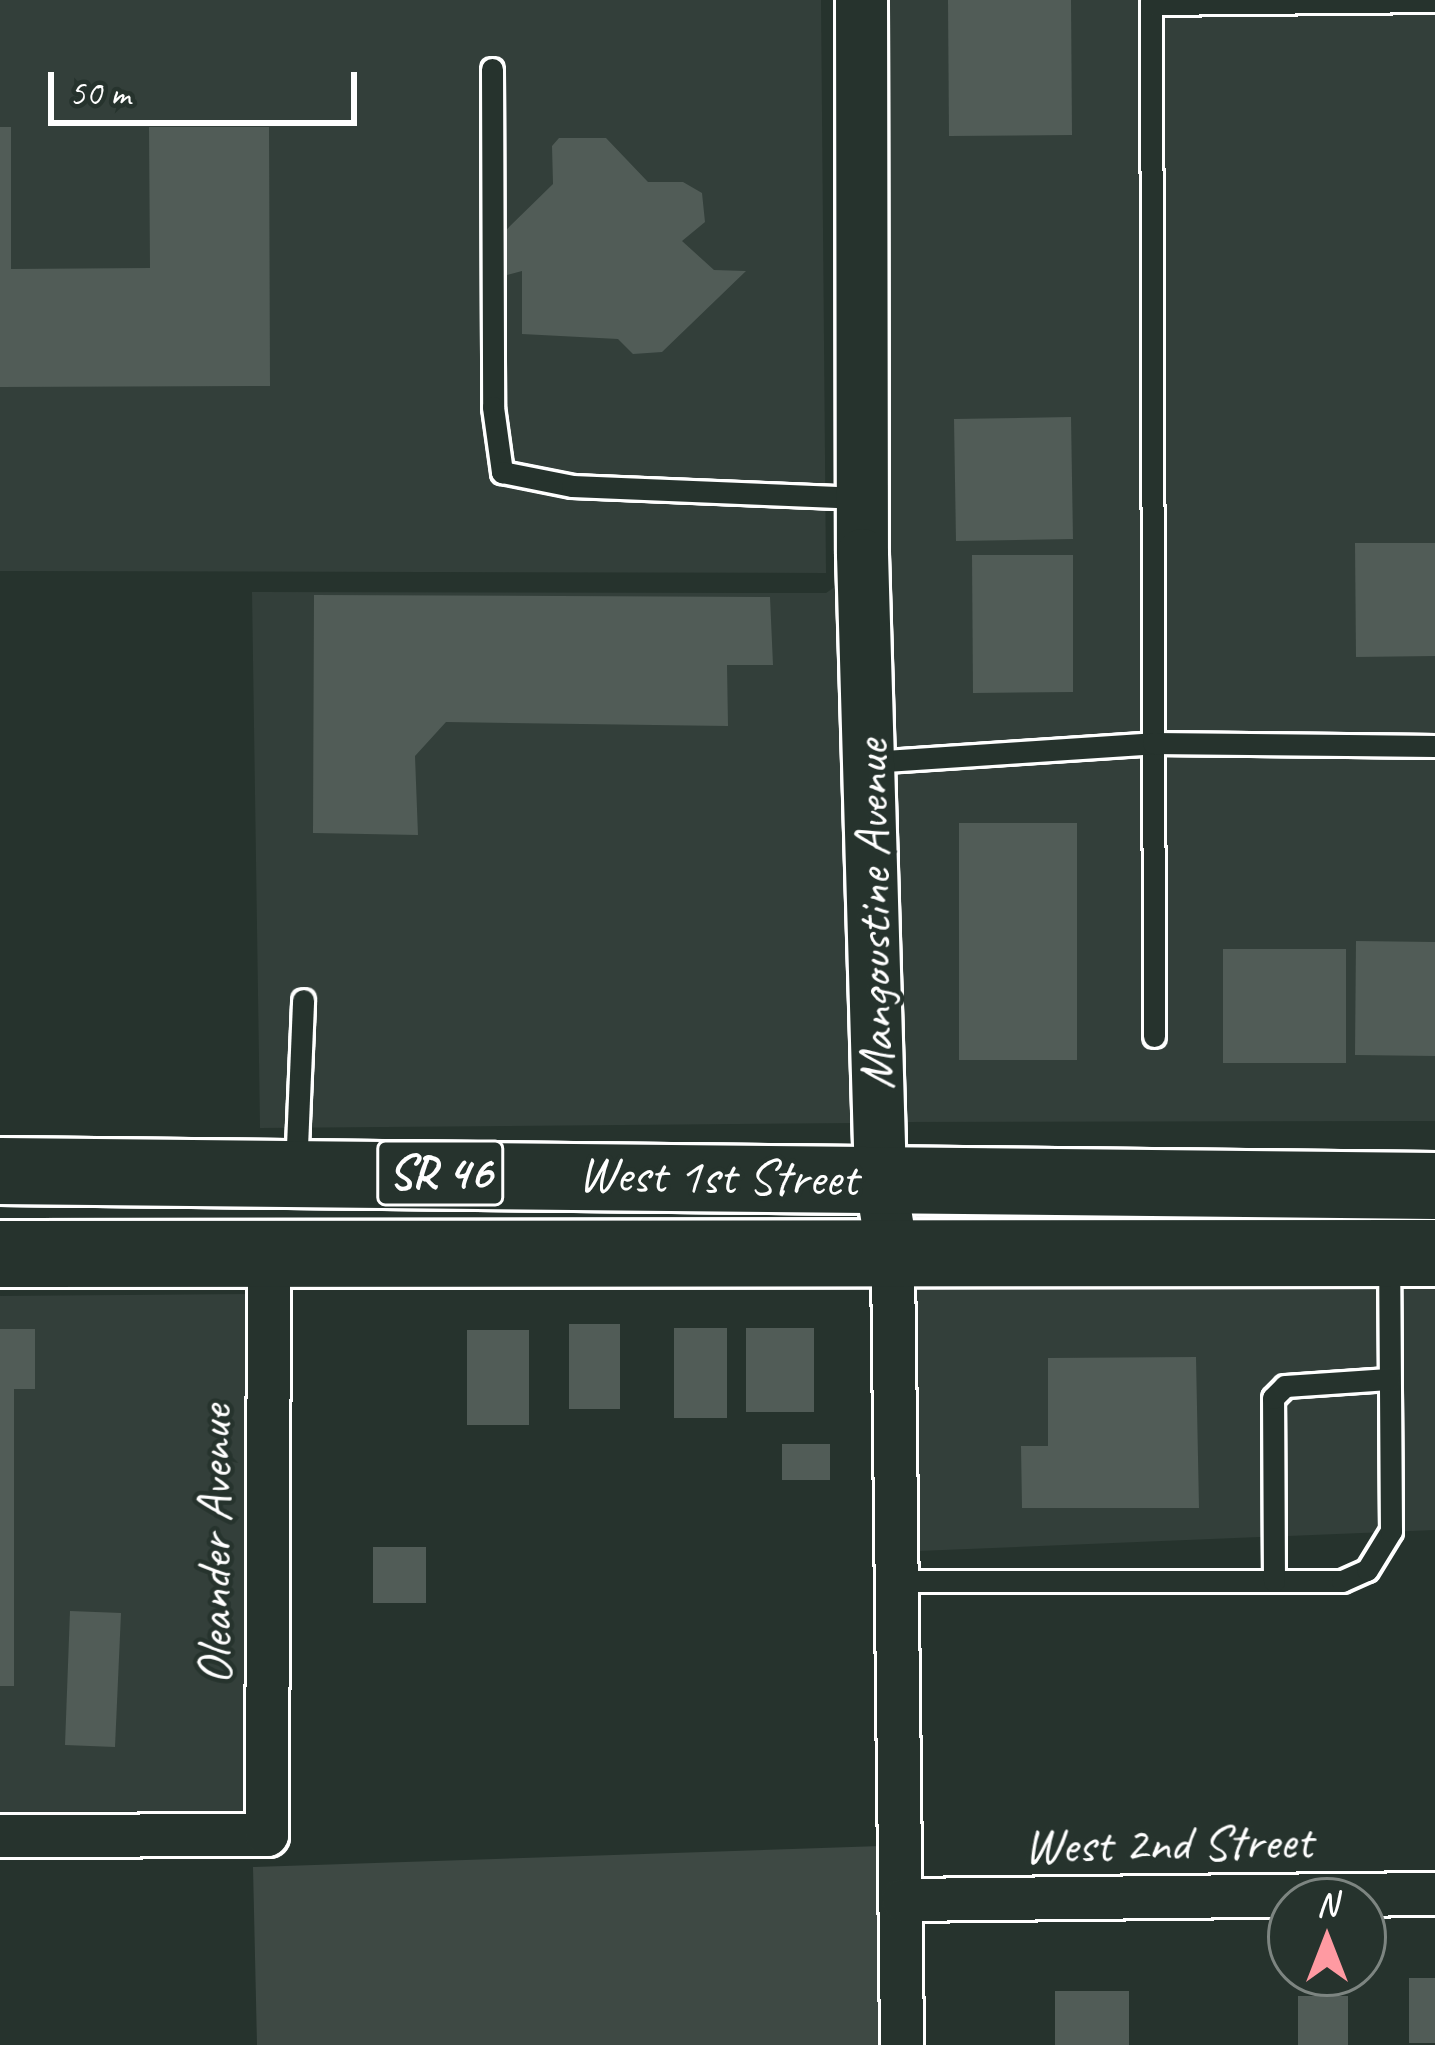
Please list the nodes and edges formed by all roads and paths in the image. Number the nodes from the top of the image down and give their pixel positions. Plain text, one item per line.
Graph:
1 (861, 0) edge
2 (1435, 1) edge
3 (1151, 2) edge
4 (492, 69) dead end
5 (862, 498) junction
6 (1153, 743) junction
7 (1435, 746) edge
8 (869, 762) junction
9 (303, 1000) dead end
10 (1154, 1036) dead end
11 (0, 1171) edge
12 (296, 1171) junction
13 (880, 1179) junction
14 (1435, 1186) edge
15 (1412, 1253) edge
16 (0, 1254) edge
17 (268, 1255) junction
18 (893, 1258) junction
19 (1389, 1379) junction
20 (898, 1581) junction
21 (1274, 1581) junction
22 (0, 1836) edge
23 (1435, 1894) edge
24 (903, 1900) junction
25 (902, 2045) edge

1 - 5 street, Mangoustine Avenue
2 - 3 lane
3 - 6 lane
4 - 5 lane
5 - 8 street, Mangoustine Avenue
6 - 7 lane
6 - 8 lane
6 - 10 lane
8 - 13 street, Mangoustine Avenue
9 - 12 lane
11 - 12 main road, West 1st Street / SR 46
12 - 13 main road, West 1st Street / SR 46
13 - 14 main road, West 1st Street / SR 46
13 - 18 street, Mangoustine Avenue
15 - 18 main road, West 1st Street / SR 46
15 - 19 lane
16 - 17 main road, West 1st Street / SR 46
17 - 18 main road, West 1st Street / SR 46
17 - 22 street, Oleander Avenue
18 - 20 street, Mangoustine Avenue
19 - 21 lane
19 - 21 lane
20 - 21 lane
20 - 24 street, Mangoustine Avenue
23 - 24 street, West 2nd Street
24 - 25 street, Mangoustine Avenue

